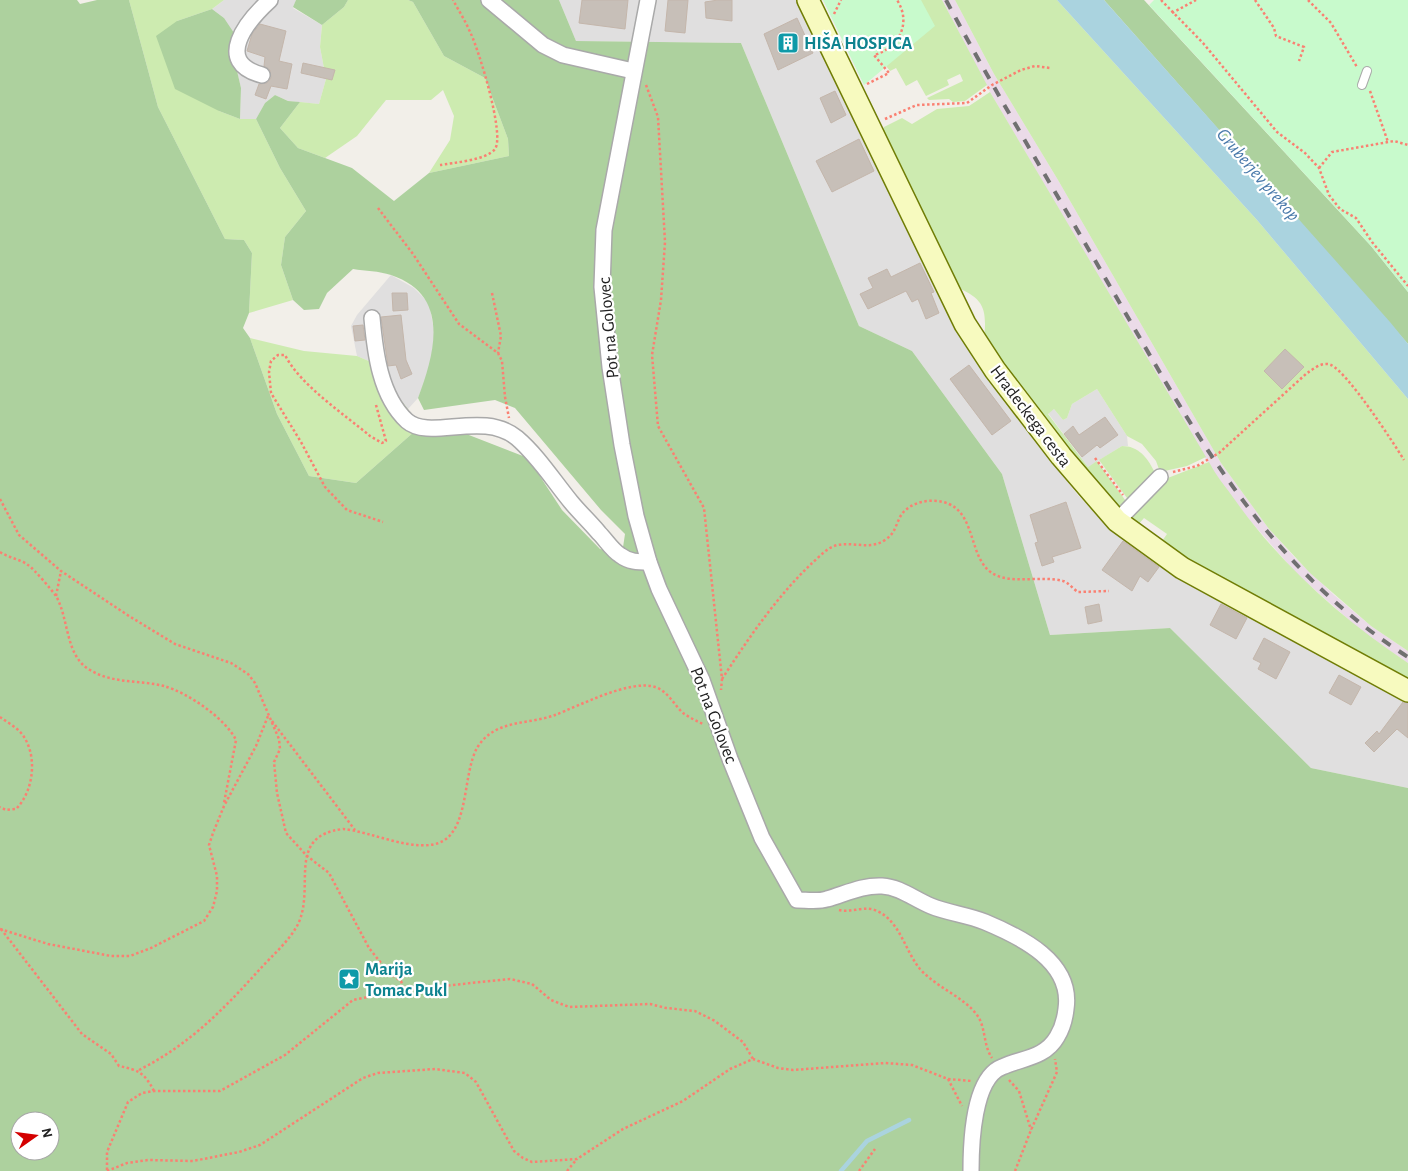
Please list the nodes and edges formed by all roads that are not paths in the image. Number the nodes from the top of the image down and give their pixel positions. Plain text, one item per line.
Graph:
1 (270, 0) edge
2 (489, 0) edge
3 (648, 0) edge
4 (808, 0) edge
5 (634, 66) junction
6 (262, 75) dead end
7 (372, 318) dead end
8 (1160, 477) road end
9 (1124, 514) junction
10 (649, 562) junction
11 (1408, 692) edge
12 (971, 1171) edge

1 - 6 street
2 - 5 street
3 - 5 street, Pot na Golovec
4 - 9 street, Hradeckega cesta
5 - 10 street, Pot na Golovec
7 - 10 street
8 - 9 street
9 - 11 street, Hradeckega cesta
10 - 12 street, Pot na Golovec

